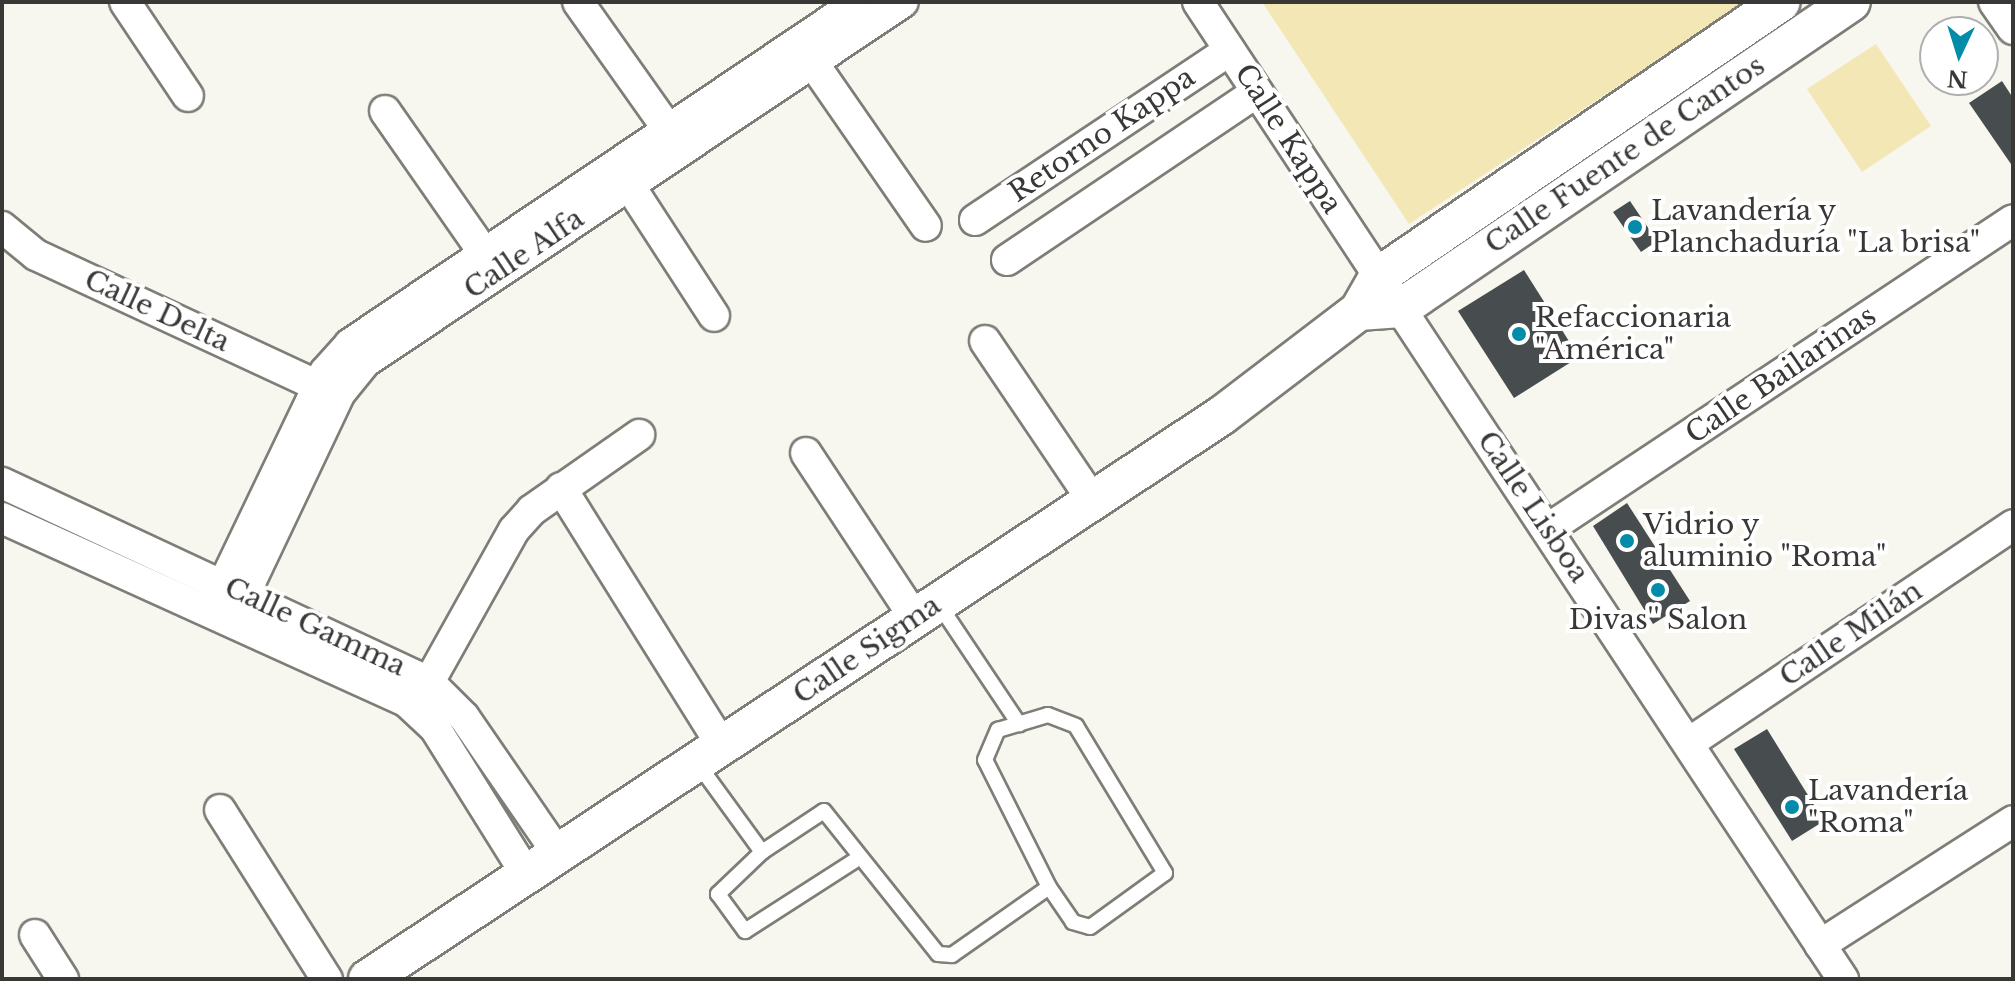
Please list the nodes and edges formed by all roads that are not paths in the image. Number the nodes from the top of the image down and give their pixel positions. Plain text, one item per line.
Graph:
1 (125, 2) edge
2 (578, 2) edge
3 (858, 2) edge
4 (903, 2) edge
5 (1198, 2) edge
6 (1780, 2) edge
7 (1851, 2) edge
8 (1994, 2) edge
9 (2013, 29) edge
10 (1230, 50) junction
11 (813, 63) junction
12 (1257, 92) junction
13 (188, 96) dead end
14 (740, 96) junction
15 (385, 111) dead end
16 (668, 129) junction
17 (629, 185) junction
18 (975, 220) dead end
19 (2013, 220) edge
20 (926, 226) dead end
21 (2, 227) edge
22 (484, 253) junction
23 (1007, 260) dead end
24 (1379, 276) junction
25 (1401, 308) junction
26 (1359, 311) junction
27 (714, 316) dead end
28 (985, 341) dead end
29 (318, 386) junction
30 (639, 435) dead end
31 (806, 453) dead end
32 (14, 488) edge
33 (561, 488) junction
34 (1093, 501) junction
35 (2013, 525) edge
36 (5, 526) edge
37 (1548, 529) junction
38 (234, 590) junction
39 (926, 610) junction
40 (429, 682) junction
41 (1019, 724) junction
42 (1689, 743) junction
43 (710, 755) junction
44 (220, 810) dead end
45 (2013, 821) edge
46 (762, 852) junction
47 (559, 855) junction
48 (857, 859) junction
49 (527, 875) junction
50 (1049, 887) junction
51 (35, 935) dead end
52 (1820, 945) junction
53 (63, 979) edge
54 (327, 979) edge
55 (368, 979) edge
56 (1843, 979) edge

1 - 13 street
2 - 16 street
3 - 14 street, Calle Alfa
4 - 11 street, Calle Alfa
5 - 10 street, Calle Kappa
6 - 24 street, Calle Fuente de Cantos
7 - 25 street, Calle Fuente de Cantos
8 - 9 street
10 - 12 street, Calle Kappa
10 - 18 street, Retorno Kappa
11 - 14 street, Calle Alfa
11 - 20 street
12 - 23 street, Retorno Kappa
12 - 24 street, Calle Kappa
14 - 16 street, Calle Alfa
14 - 17 street, Calle Alfa
15 - 22 street
16 - 22 street, Calle Alfa
17 - 27 street
17 - 38 street, Calle Alfa
19 - 37 street, Calle Bailarinas
21 - 29 street, Calle Delta
22 - 29 street, Calle Alfa
24 - 25 street, Calle Lisboa
24 - 26 street
25 - 26 street
25 - 37 street, Calle Lisboa
26 - 34 street, Calle Sigma
28 - 34 street
29 - 38 street, Calle Alfa
30 - 33 street
31 - 39 street
32 - 36 street
32 - 38 street, Calle Gamma
33 - 40 street
33 - 43 street
34 - 39 street, Calle Sigma
35 - 42 street, Calle Milán
36 - 49 street, Calle Gamma
37 - 42 street, Calle Lisboa
38 - 40 street, Calle Gamma
39 - 41 lane
39 - 43 street, Calle Sigma
40 - 47 street, Calle Gamma
41 - 50 lane
41 - 50 lane
42 - 52 street, Calle Lisboa
43 - 46 lane
43 - 47 street, Calle Sigma
44 - 54 street
45 - 52 street
46 - 48 lane
46 - 48 lane
47 - 49 street, Calle Sigma
48 - 50 lane
49 - 55 street, Calle Sigma
51 - 53 street
52 - 56 street, Calle Lisboa

